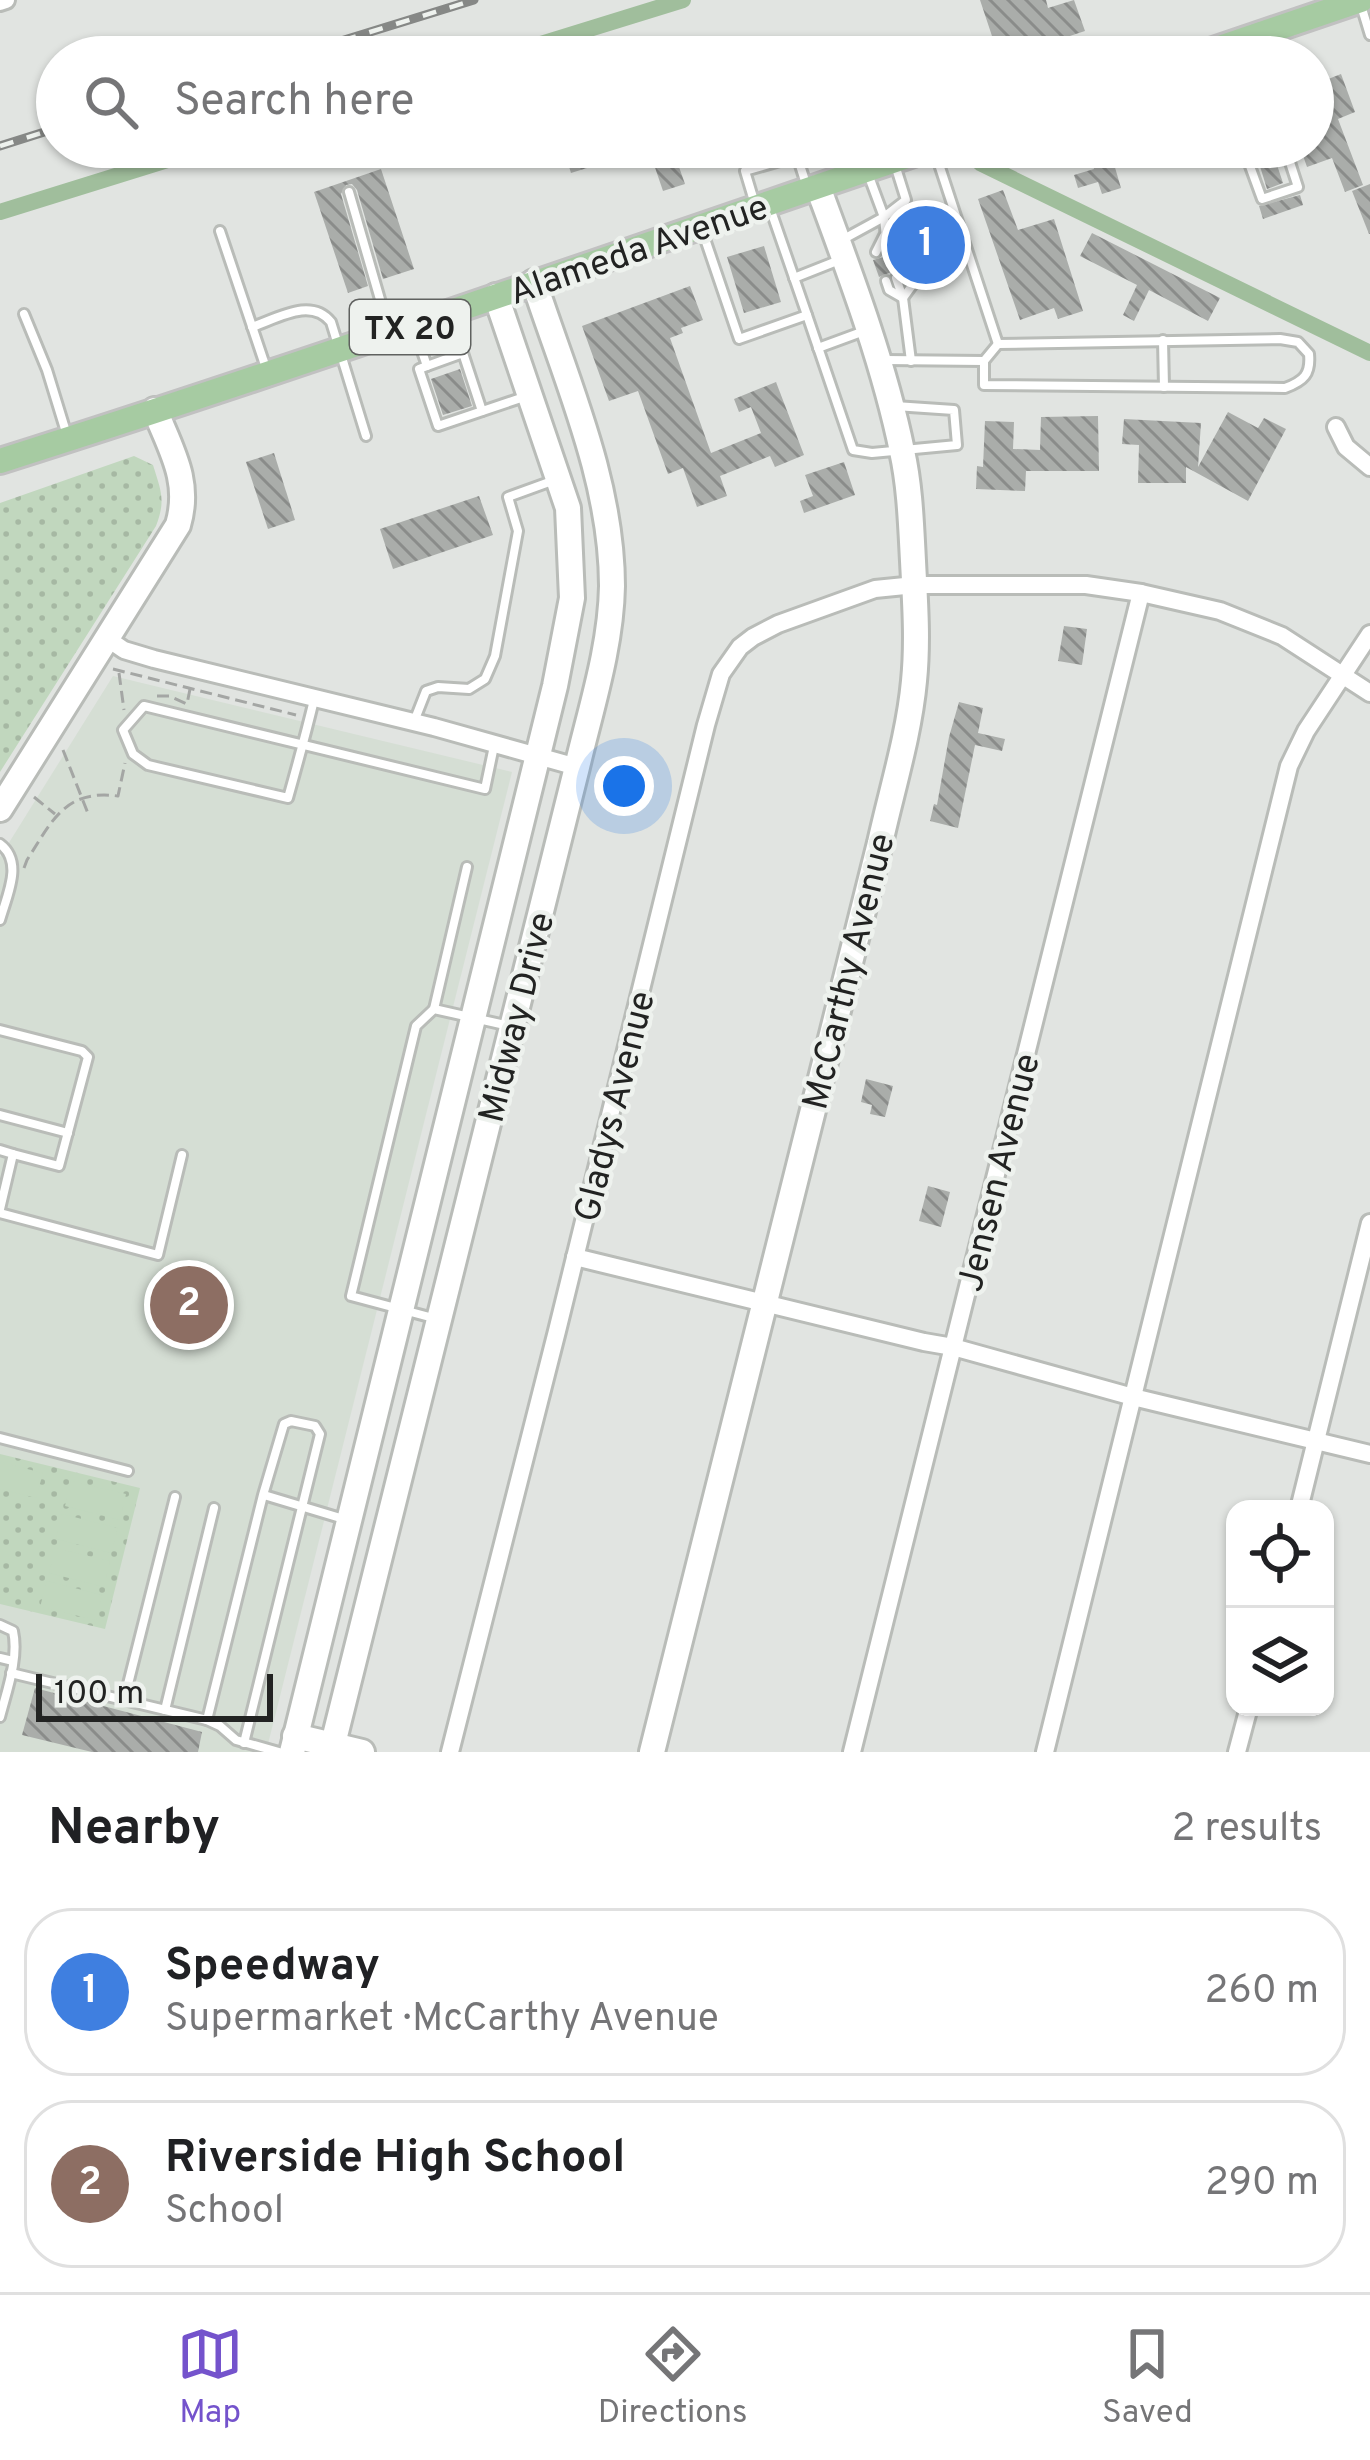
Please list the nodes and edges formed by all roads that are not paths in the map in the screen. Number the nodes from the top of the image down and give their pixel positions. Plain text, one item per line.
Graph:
1 (1360, 0) edge
2 (1275, 29) junction
3 (1370, 35) edge
4 (1263, 36) edge
5 (1277, 36) edge
6 (756, 168) edge
7 (803, 168) edge
8 (847, 168) edge
9 (865, 168) edge
10 (896, 168) edge
11 (941, 168) edge
12 (1254, 168) edge
13 (1292, 168) edge
14 (813, 189) junction
15 (349, 192) dead end
16 (762, 206) junction
17 (884, 217) junction
18 (700, 226) junction
19 (220, 232) dead end
20 (884, 236) junction
21 (903, 243) dead end
22 (887, 248) dead end
23 (841, 250) junction
24 (876, 252) dead end
25 (913, 273) dead end
26 (794, 278) junction
27 (891, 280) dead end
28 (534, 282) junction
29 (496, 296) junction
30 (903, 298) junction
31 (24, 314) dead end
32 (807, 316) junction
33 (252, 327) junction
34 (402, 330) junction
35 (868, 330) junction
36 (1163, 340) junction
37 (998, 344) junction
38 (818, 348) junction
39 (339, 350) junction
40 (878, 360) junction
41 (911, 361) junction
42 (984, 361) junction
43 (427, 366) junction
44 (268, 372) junction
45 (1164, 387) junction
46 (531, 394) junction
47 (891, 406) junction
48 (154, 410) junction
49 (482, 411) junction
50 (1336, 427) dead end
51 (366, 436) dead end
52 (68, 440) junction
53 (902, 450) junction
54 (0, 461) edge
55 (1370, 467) edge
56 (559, 479) junction
57 (914, 585) junction
58 (1141, 593) junction
59 (1370, 634) edge
60 (108, 639) junction
61 (1343, 676) junction
62 (1370, 694) edge
63 (314, 699) junction
64 (414, 722) junction
65 (495, 744) junction
66 (302, 745) junction
67 (537, 757) junction
68 (577, 767) junction
69 (0, 808) edge
70 (0, 844) edge
71 (467, 867) dead end
72 (0, 920) edge
73 (434, 1009) junction
74 (473, 1017) junction
75 (512, 1027) junction
76 (0, 1030) edge
77 (0, 1115) edge
78 (68, 1133) junction
79 (0, 1150) edge
80 (13, 1154) junction
81 (182, 1155) dead end
82 (0, 1211) edge
83 (1370, 1223) edge
84 (575, 1257) junction
85 (763, 1301) junction
86 (400, 1311) junction
87 (439, 1320) junction
88 (953, 1347) junction
89 (1133, 1396) junction
90 (0, 1438) edge
91 (1315, 1439) junction
92 (1370, 1454) edge
93 (128, 1472) dead end
94 (263, 1495) junction
95 (175, 1497) dead end
96 (1301, 1500) edge
97 (214, 1508) dead end
98 (301, 1508) junction
99 (348, 1521) junction
100 (0, 1625) edge
101 (0, 1658) edge
102 (13, 1661) junction
103 (10, 1673) junction
104 (124, 1700) junction
105 (165, 1710) junction
106 (1247, 1716) edge
107 (0, 1717) edge
108 (207, 1720) junction
109 (244, 1743) junction
110 (289, 1747) edge
111 (332, 1748) edge
112 (362, 1752) edge
113 (450, 1752) edge
114 (652, 1752) edge
115 (852, 1752) edge
116 (1045, 1752) edge
117 (1238, 1752) edge

1 - 2 main road
1 - 3 lane
2 - 4 main road
2 - 5 lane
6 - 16 lane
7 - 14 lane
8 - 14 main road, Alameda Avenue / TX 20
9 - 17 lane
10 - 17 lane
11 - 37 lane
12 - 13 lane
14 - 16 main road, Alameda Avenue / TX 20
14 - 23 main road, McCarthy Avenue
15 - 34 lane
16 - 18 main road, Alameda Avenue / TX 20
16 - 26 lane
17 - 20 lane
17 - 23 lane
18 - 28 main road, Alameda Avenue / TX 20
18 - 32 lane
19 - 33 lane
20 - 21 lane
20 - 22 lane
20 - 24 lane
23 - 26 lane
23 - 35 main road, McCarthy Avenue
25 - 30 lane
26 - 32 lane
27 - 30 lane
28 - 29 main road, Alameda Avenue / TX 20
28 - 68 main road, Midway Drive
29 - 34 main road, Alameda Avenue / TX 20
29 - 46 main road, Midway Drive
30 - 41 lane
31 - 52 lane
32 - 38 lane
33 - 39 lane
33 - 44 lane
34 - 39 main road, Alameda Avenue / TX 20
34 - 43 lane
35 - 38 lane
35 - 40 main road, McCarthy Avenue
36 - 37 lane
36 - 45 lane
36 - 45 lane
37 - 42 lane
38 - 53 lane
39 - 44 main road, Alameda Avenue / TX 20
39 - 51 lane
40 - 41 lane
40 - 47 main road, McCarthy Avenue
41 - 42 lane
42 - 45 lane
43 - 49 lane
43 - 49 lane
44 - 48 main road, Alameda Avenue / TX 20
46 - 49 lane
46 - 56 main road, Midway Drive
47 - 53 main road, McCarthy Avenue
47 - 53 lane
48 - 52 main road, Alameda Avenue / TX 20
48 - 60 main road
50 - 55 street
52 - 54 main road, Alameda Avenue / TX 20
53 - 57 main road, McCarthy Avenue
56 - 64 lane
56 - 67 main road, Midway Drive
57 - 58 street, Gladys Avenue
57 - 84 street, Gladys Avenue
57 - 85 main road, McCarthy Avenue
58 - 61 street, Gladys Avenue
58 - 88 street, Jensen Avenue
59 - 61 street
60 - 63 street
60 - 69 main road
61 - 62 street, Gladys Avenue
61 - 89 street
63 - 64 street
63 - 66 lane
64 - 65 street
65 - 66 lane
65 - 67 street
66 - 66 lane
67 - 68 street
67 - 74 main road, Midway Drive
68 - 75 main road, Midway Drive
70 - 72 lane
71 - 73 lane
73 - 74 lane
73 - 86 lane
74 - 75 lane
74 - 86 main road, Midway Drive
75 - 87 main road, Midway Drive
76 - 78 lane
77 - 78 lane
78 - 80 lane
79 - 80 lane
80 - 82 lane
81 - 82 lane
83 - 91 street
84 - 85 street
84 - 113 street, Gladys Avenue
85 - 88 street
85 - 114 main road, McCarthy Avenue
86 - 87 lane
86 - 99 main road, Midway Drive
87 - 111 main road, Midway Drive
88 - 89 street
88 - 115 street, Jensen Avenue
89 - 91 street
89 - 116 street
90 - 93 lane
91 - 92 street
91 - 96 street
94 - 98 lane
94 - 98 lane
94 - 108 lane
95 - 104 lane
97 - 105 lane
98 - 99 lane
98 - 109 lane
99 - 110 main road, Midway Drive
100 - 102 lane
101 - 102 lane
102 - 103 lane
103 - 104 lane
103 - 107 lane
104 - 105 lane
105 - 108 lane
106 - 117 street
108 - 109 lane
109 - 110 lane
110 - 111 main road
111 - 112 main road

